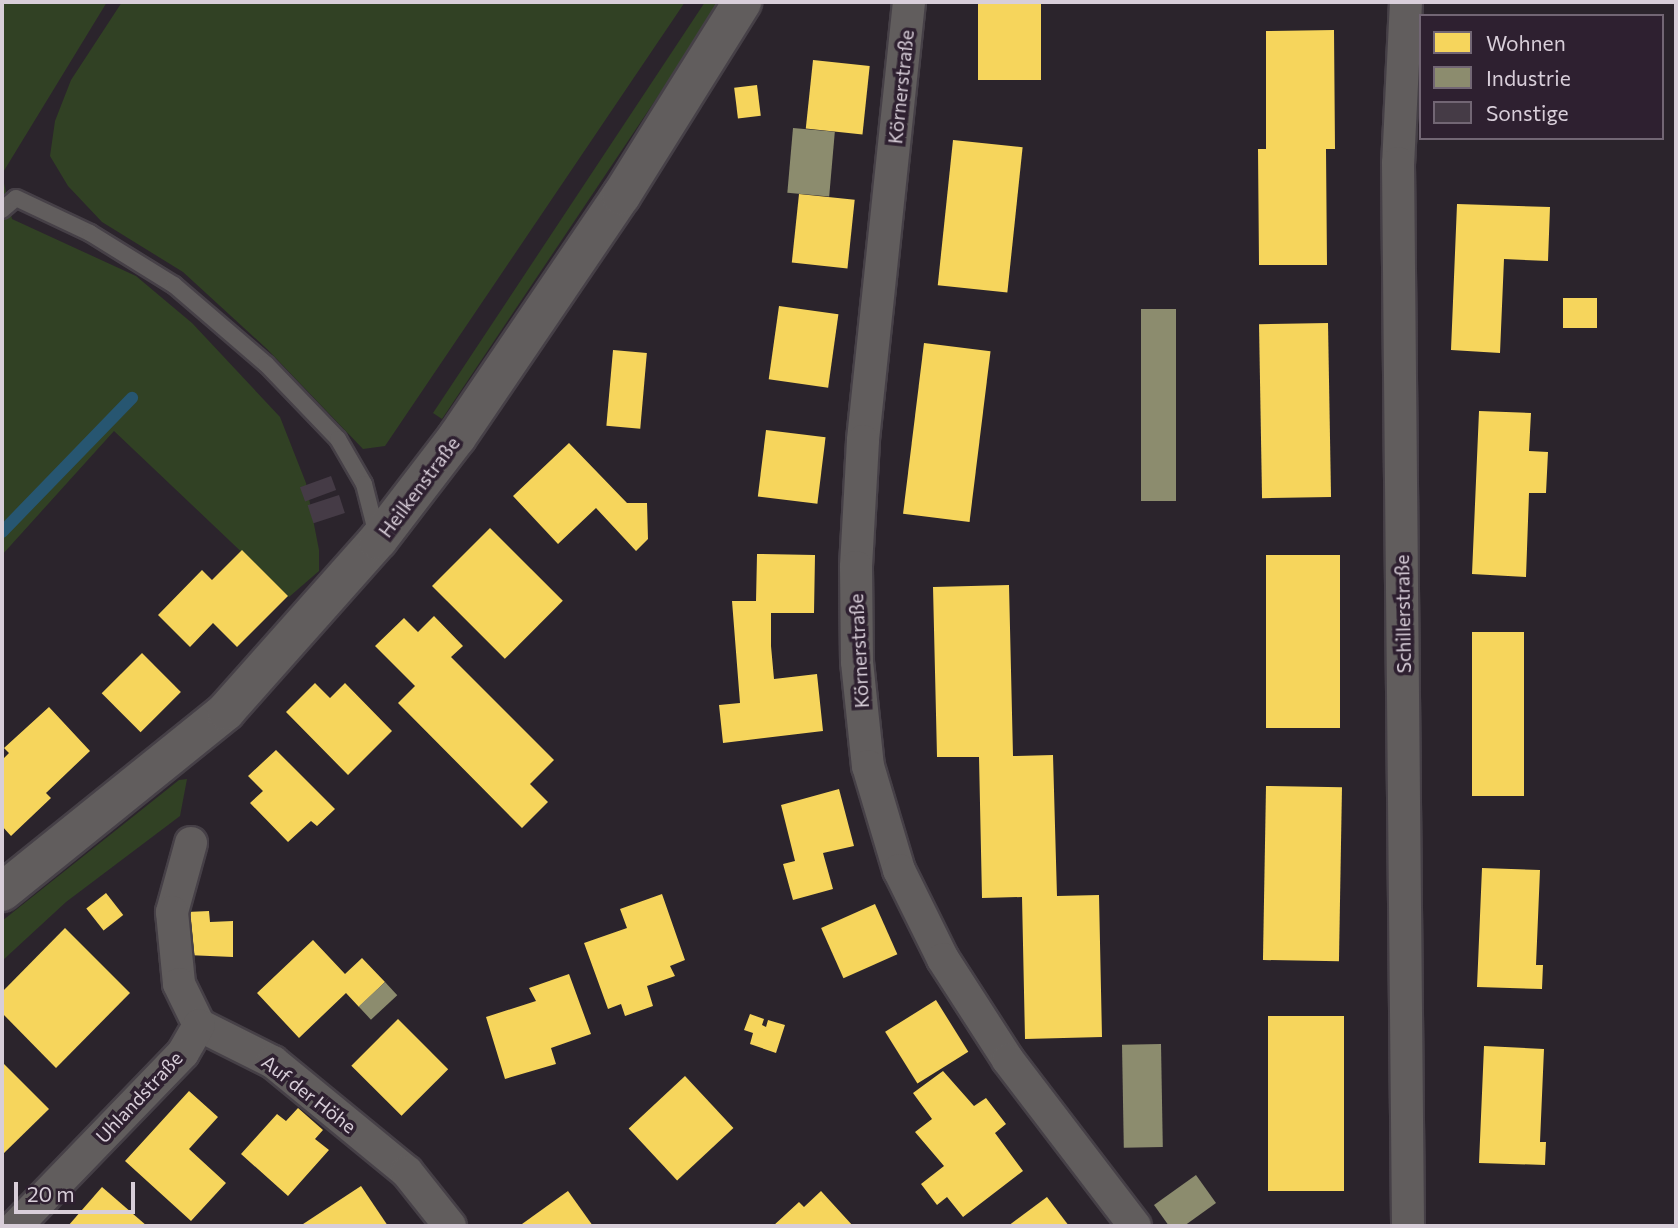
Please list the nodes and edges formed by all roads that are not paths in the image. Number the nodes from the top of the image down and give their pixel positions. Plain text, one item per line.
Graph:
1 (742, 2) edge
2 (909, 2) edge
3 (1406, 2) edge
4 (2, 210) edge
5 (378, 540) junction
6 (191, 843) dead end
7 (2, 892) edge
8 (199, 1025) junction
9 (16, 1226) edge
10 (450, 1226) edge
11 (1135, 1226) edge
12 (1408, 1226) edge

1 - 5 street, Heilkenstraße
2 - 11 street, Körnerstraße
3 - 12 street, Schillerstraße
4 - 5 lane
5 - 7 street, Heilkenstraße
6 - 8 street
8 - 9 street, Uhlandstraße
8 - 10 street, Auf der Höhe

